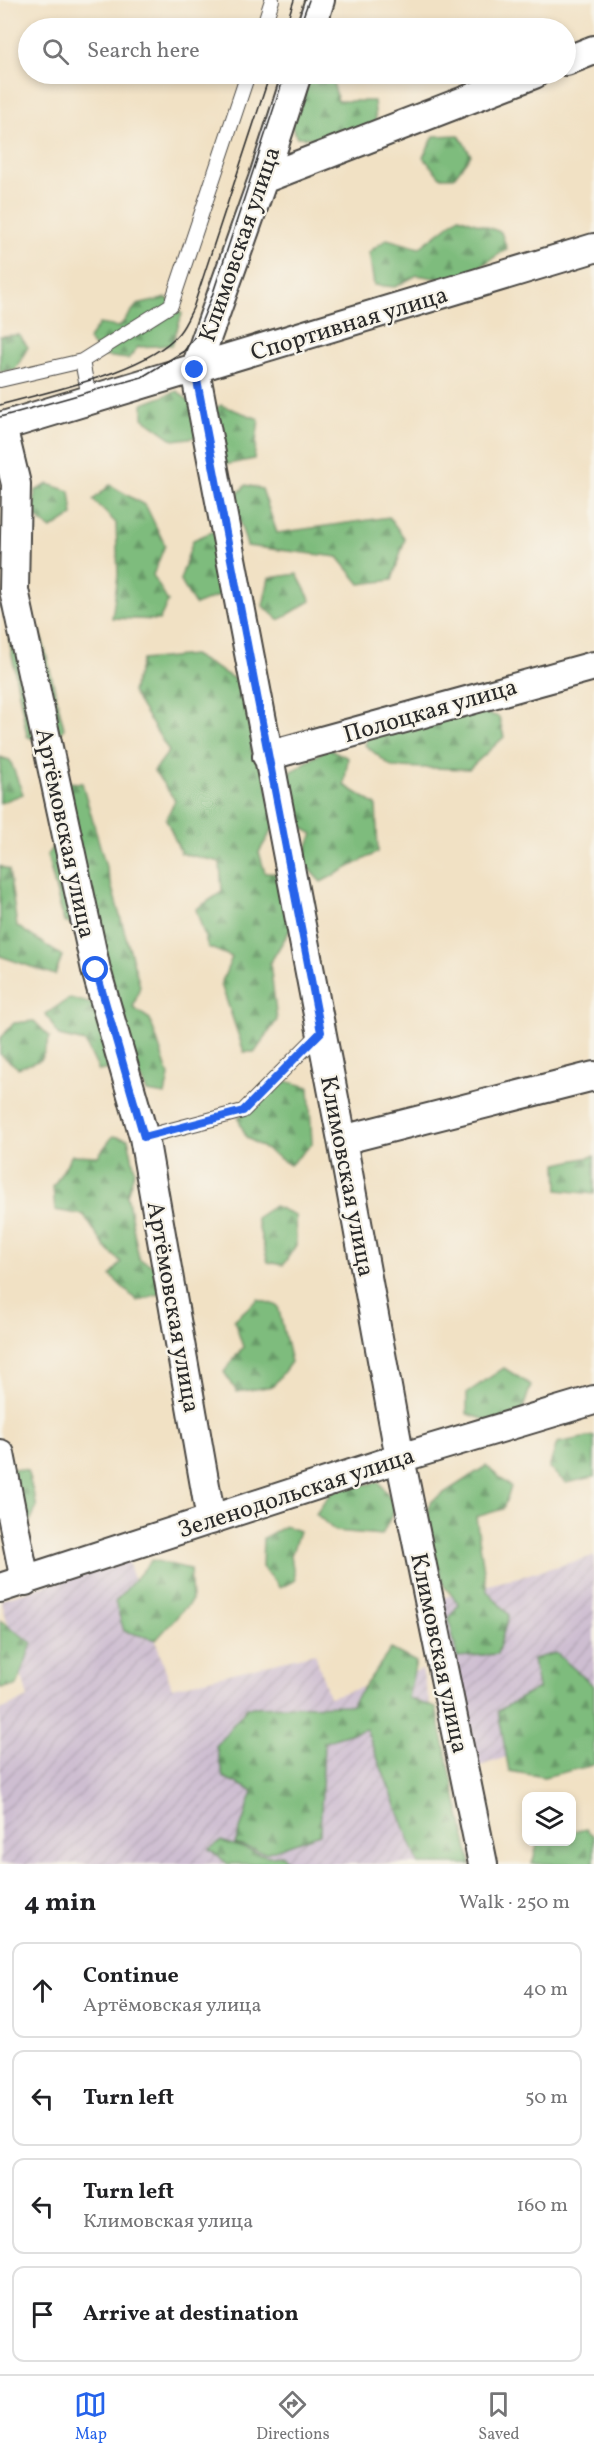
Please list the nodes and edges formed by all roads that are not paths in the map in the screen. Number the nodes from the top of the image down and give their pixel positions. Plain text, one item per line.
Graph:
1 (272, 0) edge
2 (320, 0) edge
3 (266, 18) edge
4 (314, 18) edge
5 (594, 50) edge
6 (576, 57) edge
7 (245, 84) edge
8 (294, 84) edge
9 (508, 84) edge
10 (263, 179) junction
11 (594, 249) edge
12 (82, 361) junction
13 (195, 370) junction
14 (0, 380) edge
15 (94, 399) junction
16 (1, 427) edge
17 (594, 666) edge
18 (267, 756) junction
19 (321, 1032) junction
20 (594, 1076) edge
21 (144, 1137) junction
22 (342, 1140) junction
23 (594, 1400) edge
24 (0, 1454) edge
25 (400, 1458) junction
26 (211, 1520) junction
27 (12, 1584) edge
28 (483, 1864) edge

1 - 3 lane
2 - 4 street
5 - 6 street
7 - 12 lane
8 - 10 street, Климовская улица
9 - 10 street
10 - 13 street, Климовская улица
11 - 13 street, Спортивная улица
12 - 14 lane
12 - 15 lane
13 - 15 street, Спортивная улица
13 - 18 street, Климовская улица
15 - 16 street, Спортивная улица
16 - 21 street, Артёмовская улица
17 - 18 street, Полоцкая улица
18 - 19 street, Климовская улица
19 - 21 lane
19 - 22 street, Климовская улица
20 - 22 street
21 - 26 street, Артёмовская улица
22 - 25 street, Климовская улица
23 - 25 street, Зеленодольская улица
24 - 27 street
25 - 26 street, Зеленодольская улица
25 - 28 street, Климовская улица
26 - 27 street, Зеленодольская улица

